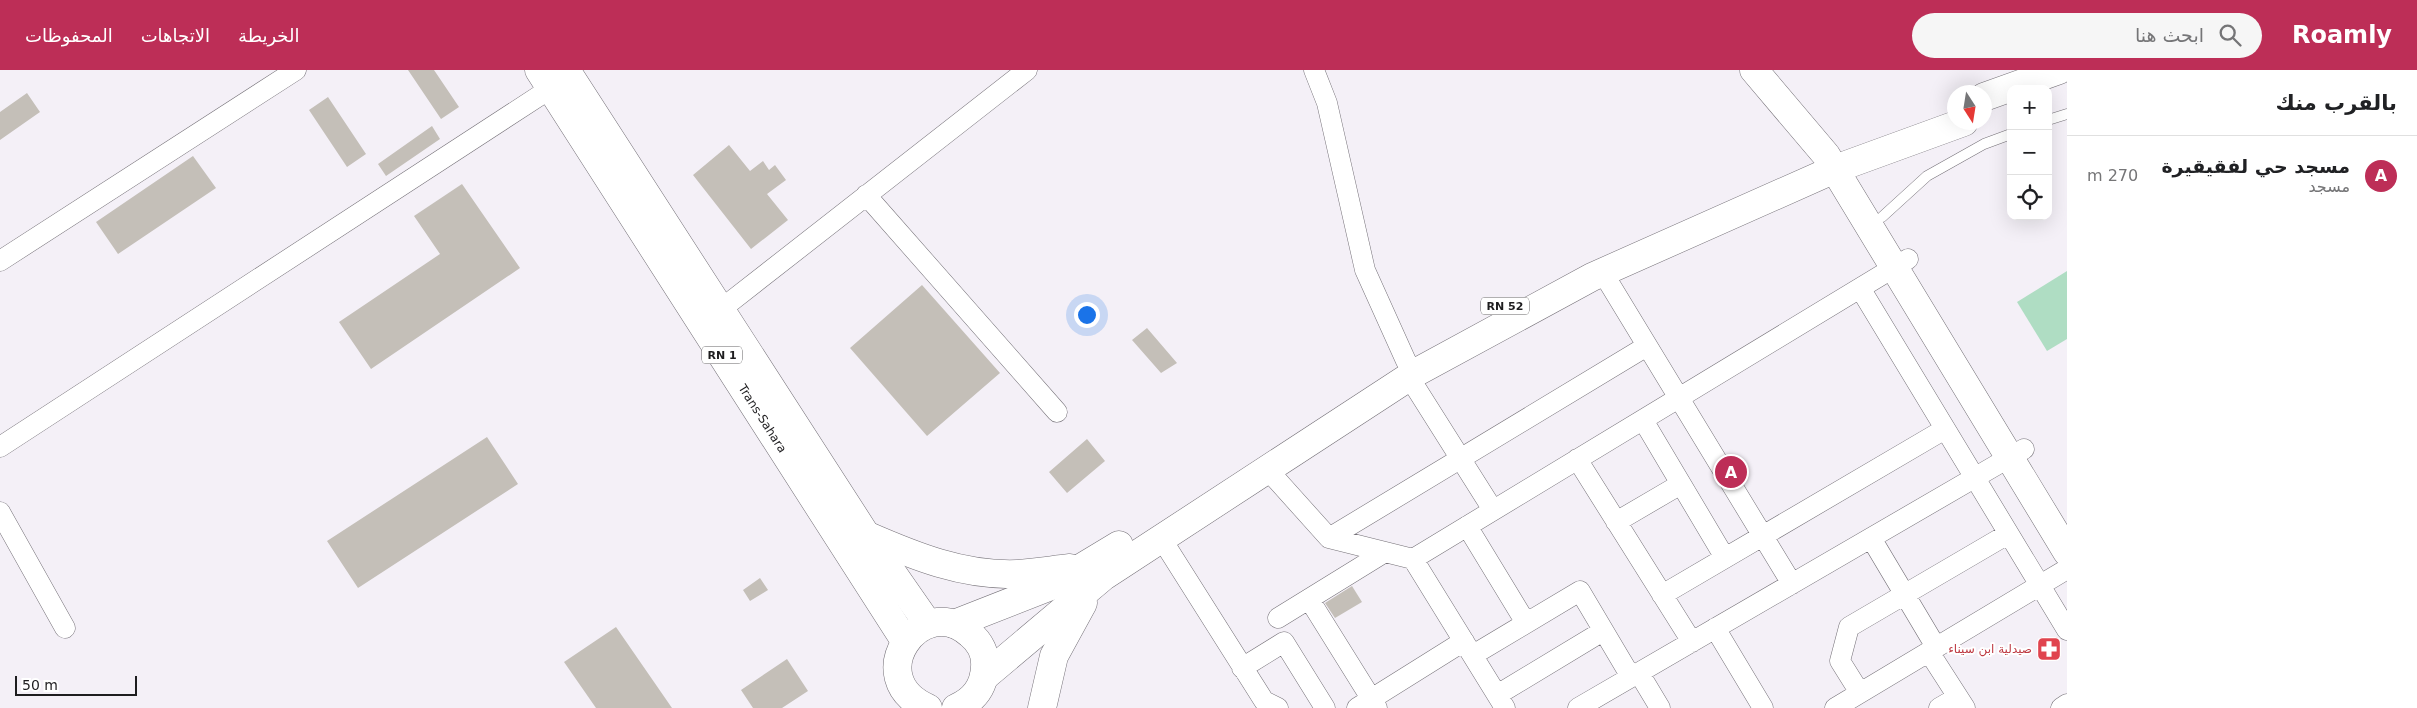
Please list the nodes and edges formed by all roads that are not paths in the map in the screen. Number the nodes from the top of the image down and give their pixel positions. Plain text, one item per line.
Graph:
1 (296, 70) edge
2 (1026, 70) edge
3 (1314, 70) edge
4 (1754, 70) edge
5 (1773, 70) edge
6 (2059, 70) edge
7 (556, 76) edge
8 (2067, 86) edge
9 (2052, 91) edge
10 (1992, 94) edge
11 (2007, 107) edge
12 (1947, 110) edge
13 (1992, 112) edge
14 (2067, 114) edge
15 (2052, 119) edge
16 (1947, 127) edge
17 (2007, 135) edge
18 (1838, 159) junction
19 (866, 196) junction
20 (1882, 217) junction
21 (0, 260) edge
22 (1901, 263) junction
23 (1603, 273) junction
24 (1860, 288) junction
25 (720, 310) junction
26 (1648, 346) junction
27 (1410, 370) junction
28 (1679, 398) junction
29 (1057, 412) dead end
30 (1643, 420) junction
31 (1945, 430) junction
32 (0, 447) edge
33 (2017, 453) junction
34 (1461, 458) junction
35 (1577, 459) junction
36 (1267, 470) junction
37 (1975, 478) junction
38 (1681, 484) junction
39 (1493, 510) junction
40 (0, 512) edge
41 (2067, 518) edge
42 (1616, 522) junction
43 (1467, 526) junction
44 (2008, 534) junction
45 (866, 535) junction
46 (1763, 536) junction
47 (1161, 538) junction
48 (1329, 538) junction
49 (1871, 538) junction
50 (1385, 552) junction
51 (2067, 552) edge
52 (1725, 558) junction
53 (1413, 559) junction
54 (2067, 569) edge
55 (1095, 571) junction
56 (1792, 584) junction
57 (2040, 585) junction
58 (1662, 595) junction
59 (1905, 595) junction
60 (1309, 599) junction
61 (1278, 618) dead end
62 (1526, 623) junction
63 (941, 624) junction
64 (65, 628) dead end
65 (1716, 628) junction
66 (2067, 630) edge
67 (1603, 631) junction
68 (906, 640) junction
69 (1692, 642) junction
70 (1468, 648) junction
71 (1932, 649) junction
72 (1242, 668) junction
73 (1635, 675) junction
74 (1860, 693) junction
75 (973, 698) edge
76 (1962, 702) edge
77 (1500, 704) edge
78 (2067, 704) edge
79 (1368, 705) edge
80 (928, 708) edge
81 (1042, 708) edge
82 (1278, 708) edge
83 (1325, 708) edge
84 (1578, 708) edge
85 (1660, 708) edge
86 (1763, 708) edge
87 (1834, 708) edge
88 (1939, 708) edge
89 (2061, 708) edge

1 - 21 street
2 - 19 street
3 - 27 street
4 - 18 main road
5 - 18 main road
6 - 10 main road
7 - 25 main road, Trans-Sahara / RN 1
7 - 32 street
7 - 68 main road, Trans-Sahara / RN 1
8 - 9 main road
11 - 13 main road
12 - 18 main road, RN 52
14 - 15 lane
16 - 18 main road, RN 52
17 - 20 lane
18 - 20 main road
18 - 22 main road
18 - 23 main road, RN 52
18 - 27 main road, RN 52
19 - 25 street
19 - 29 street
20 - 22 main road
22 - 24 street
22 - 33 main road
23 - 26 street
23 - 27 main road, RN 52
24 - 28 street
24 - 31 street
25 - 45 main road, Trans-Sahara / RN 1
26 - 28 street
26 - 34 street
27 - 34 street
27 - 36 main road, RN 52
27 - 55 main road, RN 52
28 - 30 street
28 - 46 street
30 - 35 street
30 - 38 street
31 - 37 street
31 - 46 street
33 - 37 street
33 - 41 main road
33 - 51 main road
34 - 39 street
34 - 48 street
35 - 39 street
35 - 42 street
36 - 47 main road, RN 52
36 - 48 street
37 - 44 street
37 - 49 street
38 - 42 street
38 - 52 street
39 - 43 street
40 - 64 street
42 - 58 street
43 - 53 street
43 - 62 street
44 - 57 street
44 - 59 street
45 - 55 main road
45 - 63 main road, Trans-Sahara / RN 1
46 - 52 street
46 - 56 street
47 - 55 main road, RN 52
47 - 72 street
48 - 50 street
49 - 56 street
49 - 59 street
50 - 53 street
50 - 60 street
52 - 58 street
53 - 70 street
54 - 57 street
55 - 63 main road
55 - 75 main road
55 - 81 main road
56 - 65 street
57 - 66 street
57 - 71 street
58 - 69 street
59 - 71 street
59 - 74 street
60 - 61 street
60 - 79 street
62 - 67 street
62 - 70 street
63 - 68 main road
63 - 75 main road
65 - 69 street
65 - 86 street
67 - 73 street
67 - 77 street
68 - 80 main road
69 - 73 street
70 - 77 street
70 - 79 street
71 - 74 street
71 - 76 street
72 - 82 street
72 - 83 street
73 - 84 street
73 - 85 street
74 - 87 street
76 - 88 street
78 - 89 street

